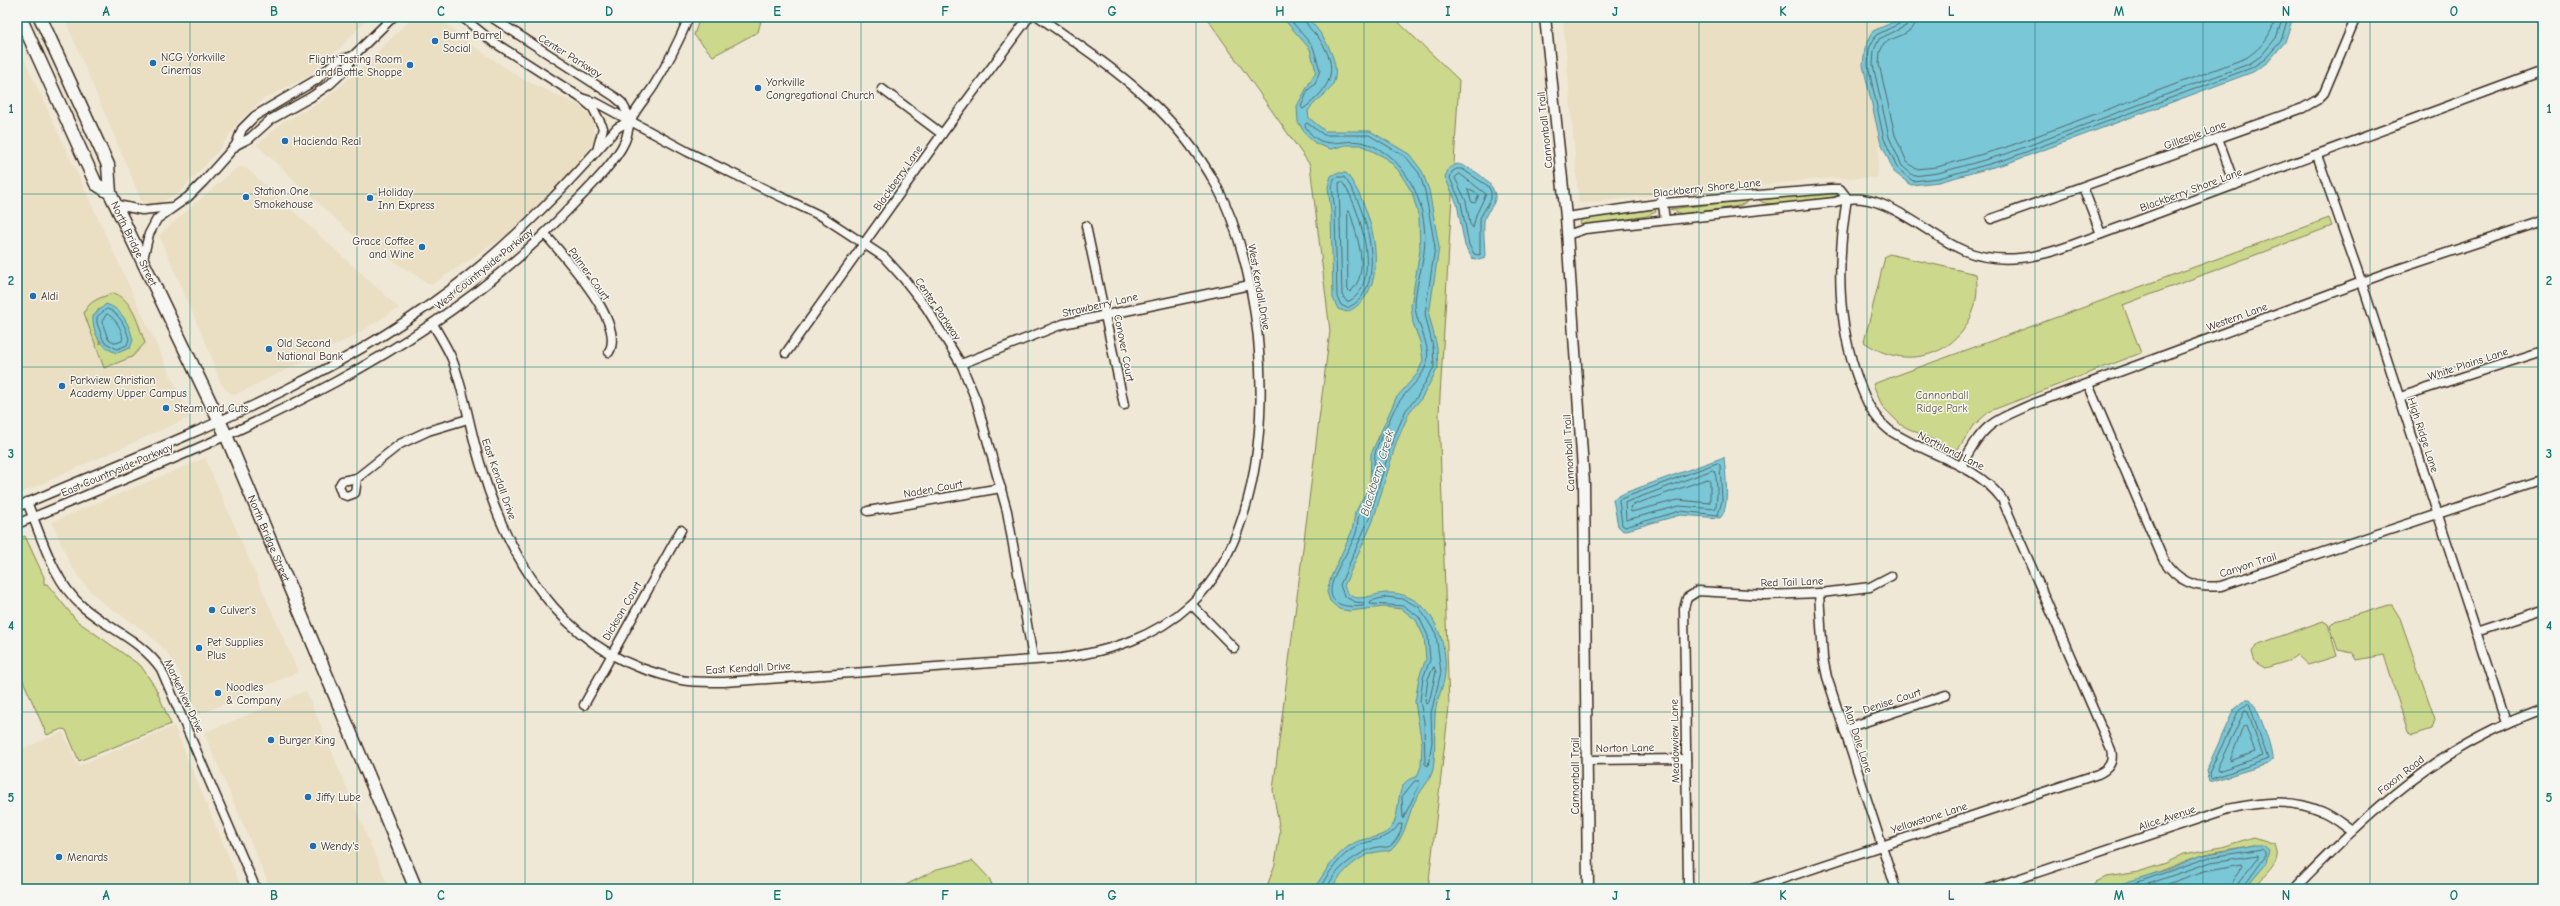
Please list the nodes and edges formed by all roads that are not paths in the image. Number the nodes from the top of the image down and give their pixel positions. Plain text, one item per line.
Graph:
1 (20, 17) edge
2 (40, 17) edge
3 (393, 17) edge
4 (462, 17) edge
5 (491, 17) edge
6 (689, 17) edge
7 (1029, 17) edge
8 (1039, 17) edge
9 (1545, 17) edge
10 (2356, 17) edge
11 (353, 56) junction
12 (2543, 71) edge
13 (882, 89) dead end
14 (581, 98) junction
15 (631, 120) junction
16 (942, 134) junction
17 (2218, 138) junction
18 (236, 145) junction
19 (596, 151) junction
20 (2317, 154) junction
21 (2235, 185) junction
22 (2084, 187) junction
23 (110, 193) junction
24 (1847, 198) junction
25 (1663, 200) junction
26 (117, 205) junction
27 (172, 207) junction
28 (1566, 217) junction
29 (1992, 219) dead end
30 (1665, 220) junction
31 (2543, 221) edge
32 (1086, 226) dead end
33 (545, 234) junction
34 (2101, 234) junction
35 (1567, 235) junction
36 (865, 244) junction
37 (142, 259) junction
38 (2362, 282) junction
39 (1250, 285) junction
40 (1106, 314) junction
41 (433, 324) junction
42 (2543, 351) edge
43 (609, 352) dead end
44 (786, 353) dead end
45 (961, 364) junction
46 (2088, 384) junction
47 (2400, 397) junction
48 (1124, 405) dead end
49 (468, 419) junction
50 (219, 420) junction
51 (226, 435) junction
52 (1961, 466) junction
53 (357, 478) dead end
54 (2543, 479) edge
55 (1001, 488) junction
56 (27, 502) junction
57 (17, 507) edge
58 (868, 511) dead end
59 (2438, 514) junction
60 (33, 517) junction
61 (17, 524) edge
62 (682, 530) dead end
63 (1891, 576) dead end
64 (1819, 593) junction
65 (1692, 594) joint
66 (1191, 604) junction
67 (2543, 610) edge
68 (2476, 632) junction
69 (1234, 648) dead end
70 (610, 654) junction
71 (1033, 658) junction
72 (1946, 695) dead end
73 (584, 705) dead end
74 (2543, 709) edge
75 (2506, 723) junction
76 (1844, 729) junction
77 (1686, 759) junction
78 (1588, 760) junction
79 (2110, 764) joint
80 (2352, 831) junction
81 (1882, 846) junction
82 (256, 889) edge
83 (416, 889) edge
84 (1588, 889) edge
85 (1691, 889) edge
86 (1752, 889) edge
87 (1896, 889) edge
88 (1988, 889) edge
89 (2294, 889) edge

1 - 23 highway, North Bridge Street
2 - 23 highway, North Bridge Street
3 - 11 street
4 - 14 street, Center Parkway
5 - 15 street, Center Parkway
6 - 15 street, West Countryside Parkway
7 - 16 street, Blackberry Lane
8 - 39 street, West Kendall Drive
9 - 28 main road, Cannonball Trail
10 - 17 street, Gillespie Lane
11 - 18 street
11 - 18 street
12 - 20 street, Blackberry Shore Lane
13 - 16 street
14 - 15 street, Center Parkway
14 - 19 street, Center Parkway
15 - 19 street, West Countryside Parkway
15 - 33 street, West Countryside Parkway
15 - 36 street, Center Parkway
16 - 36 street, Blackberry Lane
17 - 21 street
17 - 22 street, Gillespie Lane
18 - 27 street
19 - 50 street, West Countryside Parkway
20 - 21 street, Blackberry Shore Lane
20 - 38 street, High Ridge Lane
21 - 34 street, Blackberry Shore Lane
22 - 29 street, Gillespie Lane
22 - 34 street
23 - 26 highway, North Bridge Street
24 - 25 street, Blackberry Shore Lane
24 - 30 street, Blackberry Shore Lane
24 - 34 street, Blackberry Shore Lane
24 - 52 street, Northland Lane
25 - 28 street, Blackberry Shore Lane
25 - 30 street
26 - 27 street
26 - 37 highway, North Bridge Street
27 - 37 street
28 - 35 main road, Cannonball Trail
30 - 35 street, Blackberry Shore Lane
31 - 38 street, Western Lane
32 - 40 street, Conover Court
33 - 41 street, West Countryside Parkway
33 - 43 street, Palmer Court
35 - 78 main road, Cannonball Trail
36 - 44 street, Blackberry Lane
36 - 45 street, Center Parkway
37 - 50 highway, North Bridge Street
38 - 46 street, Western Lane
38 - 47 street, High Ridge Lane
39 - 40 street, Strawberry Lane
39 - 66 street, West Kendall Drive
40 - 45 street, Strawberry Lane
40 - 48 street, Conover Court
41 - 49 street, East Kendall Drive
41 - 51 street, West Countryside Parkway
42 - 47 street, White Plains Lane
45 - 55 street, Center Parkway
46 - 52 street, Western Lane
46 - 59 street, Canyon Trail
47 - 59 street, High Ridge Lane
49 - 53 street
49 - 70 street, East Kendall Drive
50 - 51 highway, North Bridge Street
50 - 56 street, East Countryside Parkway
51 - 60 street, East Countryside Parkway
51 - 83 highway, North Bridge Street
52 - 79 street, Northland Lane
54 - 59 street, Canyon Trail
55 - 58 street, Naden Court
55 - 71 street, Center Parkway
56 - 57 street, East Countryside Parkway
56 - 60 street, Marketview Drive
59 - 68 street, High Ridge Lane
60 - 61 street, East Countryside Parkway
60 - 82 street, Marketview Drive
62 - 70 street, Dickson Court
63 - 64 street, Red Tail Lane
64 - 65 street, Red Tail Lane
64 - 76 street, Alan Dale Lane
65 - 77 street, Meadowview Lane
66 - 69 street
66 - 71 street, East Kendall Drive
67 - 68 street
68 - 75 street, High Ridge Lane
70 - 71 street, East Kendall Drive
70 - 73 street, Dickson Court
72 - 76 street, Denise Court
74 - 75 street, Faxon Road
75 - 80 street, Faxon Road
76 - 81 street, Alan Dale Lane
77 - 78 street, Norton Lane
77 - 85 street, Meadowview Lane
78 - 84 main road, Cannonball Trail
79 - 81 street, Yellowstone Lane
80 - 88 street, Alice Avenue
80 - 89 street, Faxon Road
81 - 86 street, Yellowstone Lane
81 - 87 street, Alan Dale Lane

